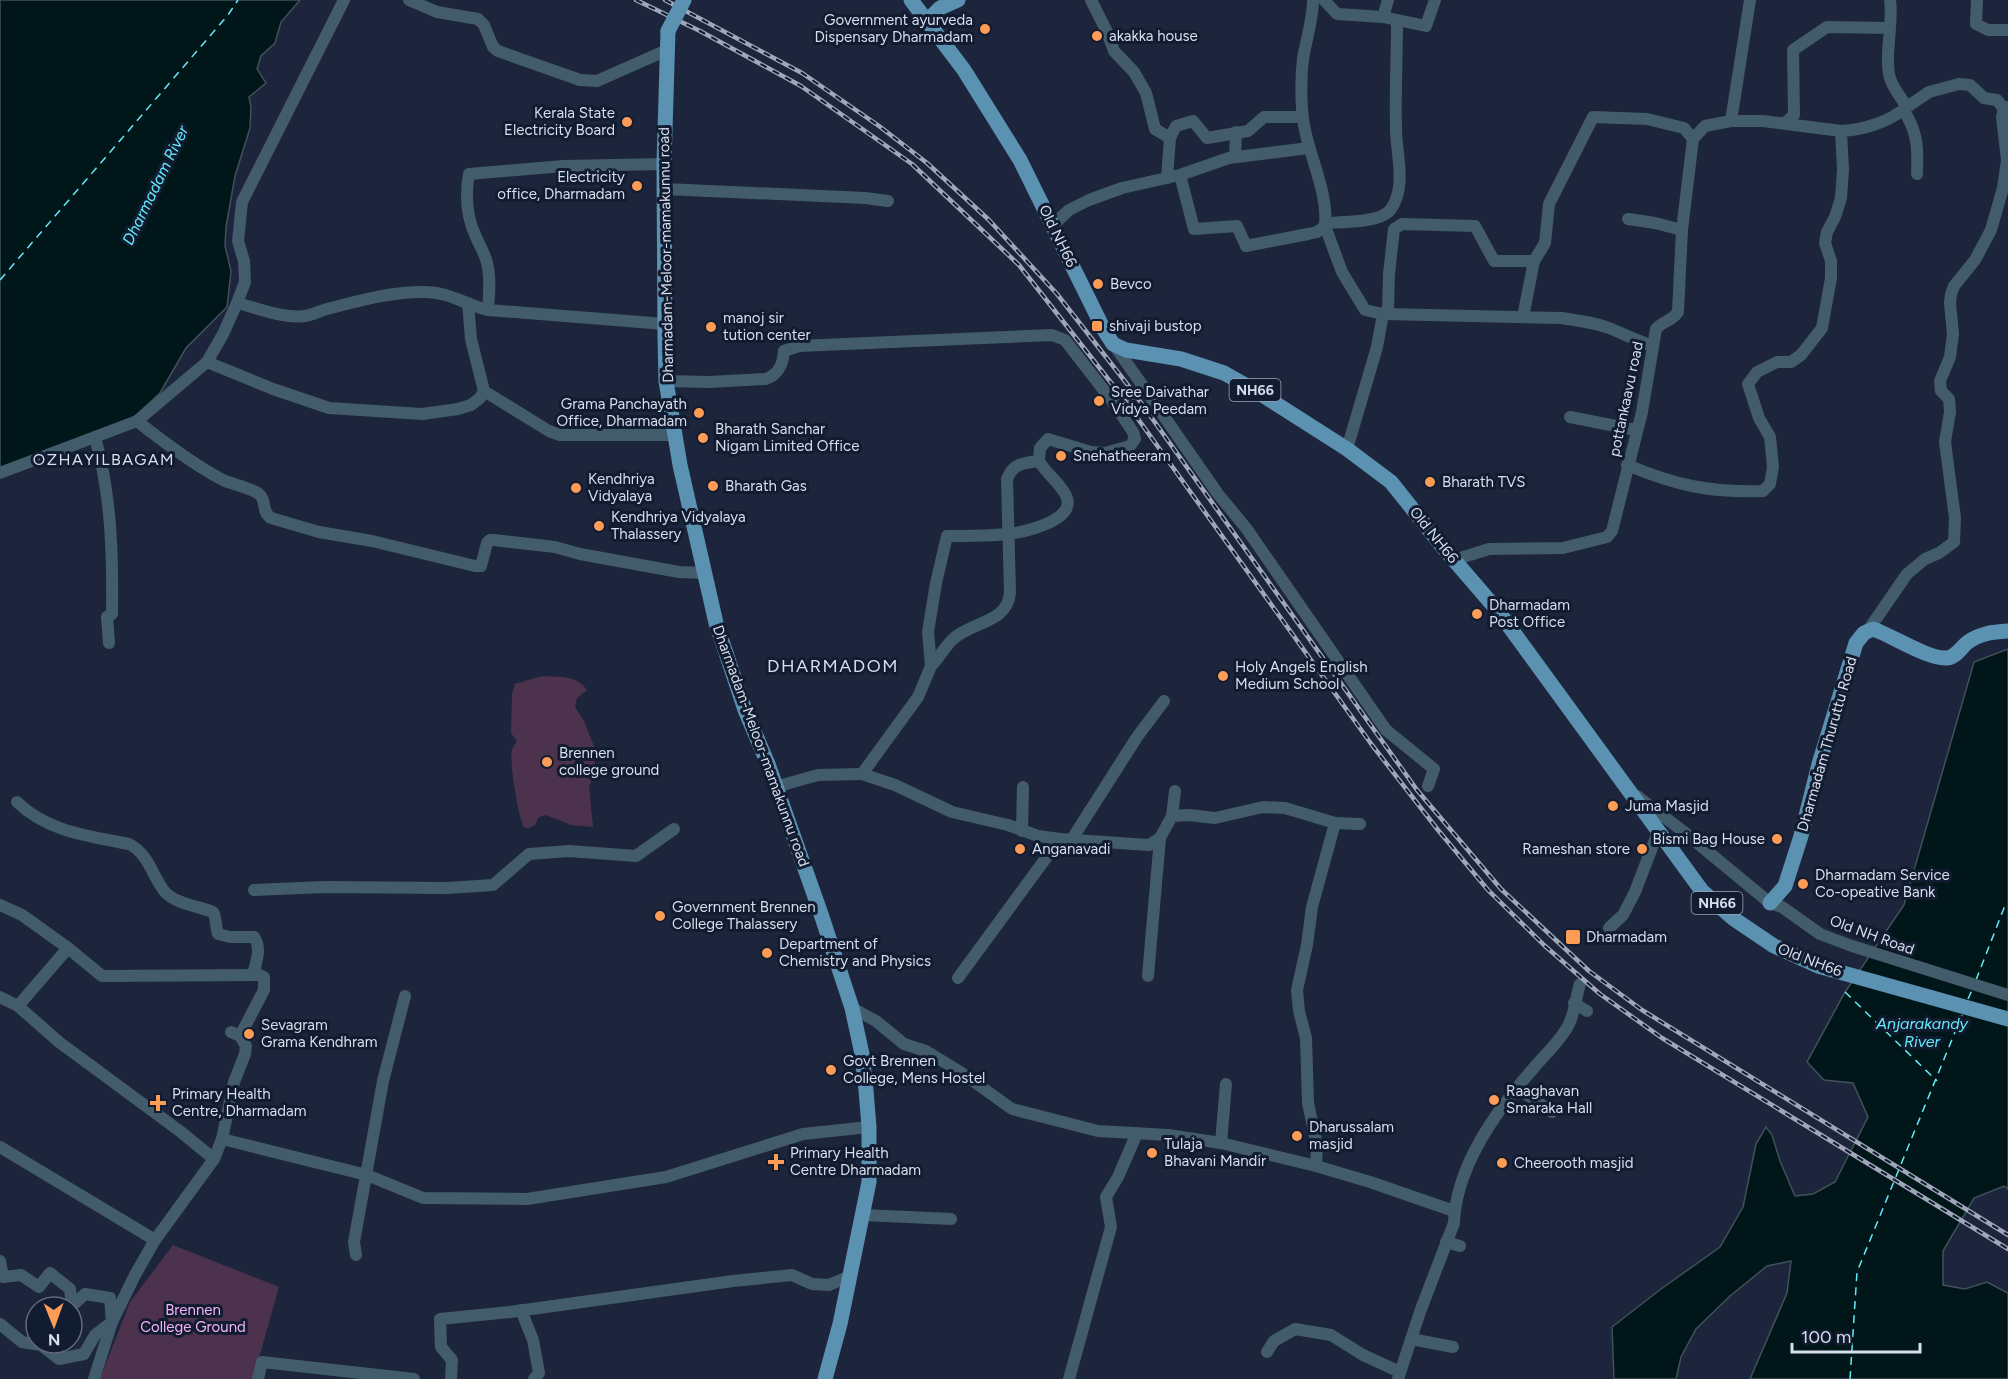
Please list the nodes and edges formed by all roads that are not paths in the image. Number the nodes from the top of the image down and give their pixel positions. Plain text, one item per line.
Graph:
1 (344, 0) edge
2 (409, 0) edge
3 (684, 0) edge
4 (911, 0) edge
5 (958, 0) edge
6 (1090, 0) edge
7 (1313, 0) edge
8 (1324, 0) edge
9 (1388, 0) edge
10 (1435, 0) edge
11 (1750, 0) edge
12 (1890, 0) edge
13 (1977, 0) edge
14 (1383, 17) junction
15 (927, 21) junction
16 (1398, 22) junction
17 (1889, 28) junction
18 (2008, 30) edge
19 (667, 50) junction
20 (2006, 108) edge
21 (1905, 109) junction
22 (1303, 117) junction
23 (1731, 121) junction
24 (1785, 123) junction
25 (1841, 131) junction
26 (1236, 132) junction
27 (1170, 138) junction
28 (1694, 139) junction
29 (1309, 148) junction
30 (1235, 157) junction
31 (664, 164) junction
32 (1917, 174) dead end
33 (1180, 175) junction
34 (1167, 178) junction
35 (665, 189) junction
36 (888, 201) dead end
37 (1628, 219) dead end
38 (1053, 225) junction
39 (1325, 225) junction
40 (1682, 230) junction
41 (1534, 261) junction
42 (237, 303) junction
43 (468, 303) junction
44 (488, 310) junction
45 (1383, 314) junction
46 (1523, 317) junction
47 (665, 324) junction
48 (1113, 344) junction
49 (1653, 346) junction
50 (207, 362) junction
51 (666, 381) junction
52 (1145, 389) junction
53 (484, 391) junction
54 (1113, 402) junction
55 (1570, 417) dead end
56 (137, 421) junction
57 (1636, 430) junction
58 (675, 435) junction
59 (95, 437) junction
60 (1347, 449) junction
61 (1039, 461) junction
62 (1628, 465) junction
63 (0, 473) edge
64 (1009, 534) junction
65 (1454, 560) junction
66 (705, 573) junction
67 (1869, 629) junction
68 (2008, 630) edge
69 (109, 643) dead end
70 (931, 666) junction
71 (1164, 701) dead end
72 (862, 774) junction
73 (1428, 786) dead end
74 (1023, 787) dead end
75 (775, 788) junction
76 (1626, 788) junction
77 (1175, 792) dead end
78 (17, 802) dead end
79 (1172, 816) junction
80 (1335, 823) junction
81 (1360, 825) dead end
82 (675, 829) dead end
83 (1022, 831) junction
84 (1658, 832) junction
85 (1161, 838) junction
86 (1066, 839) junction
87 (254, 890) dead end
88 (1770, 903) junction
89 (0, 905) edge
90 (1609, 928) dead end
91 (68, 948) junction
92 (253, 974) junction
93 (1148, 976) dead end
94 (958, 978) dead end
95 (1580, 984) dead end
96 (2008, 995) edge
97 (405, 996) dead end
98 (0, 997) edge
99 (1574, 1003) junction
100 (18, 1006) junction
101 (852, 1008) junction
102 (1587, 1011) dead end
103 (2008, 1019) edge
104 (1226, 1084) dead end
105 (1514, 1090) junction
106 (1552, 1112) dead end
107 (869, 1127) junction
108 (1137, 1133) junction
109 (222, 1139) junction
110 (1221, 1143) junction
111 (0, 1147) edge
112 (214, 1159) junction
113 (1316, 1166) junction
114 (367, 1175) junction
115 (1454, 1211) junction
116 (863, 1215) junction
117 (951, 1219) dead end
118 (155, 1240) junction
119 (1446, 1242) junction
120 (1460, 1246) dead end
121 (356, 1255) dead end
122 (0, 1261) edge
123 (850, 1276) junction
124 (1, 1279) edge
125 (521, 1310) junction
126 (112, 1322) junction
127 (0, 1324) edge
128 (1411, 1339) junction
129 (1453, 1347) dead end
130 (1267, 1352) dead end
131 (1399, 1375) edge
132 (94, 1379) edge
133 (258, 1379) edge
134 (414, 1379) edge
135 (452, 1379) edge
136 (534, 1379) edge
137 (825, 1379) edge
138 (1069, 1379) edge

1 - 42 street
2 - 19 street
3 - 19 main road, Dharmadam-Meloor-mamakunnu road, bridge
4 - 15 main road, Old NH66
5 - 15 main road
6 - 27 street
7 - 22 street
8 - 14 street
9 - 14 street
10 - 16 street
11 - 23 street
12 - 17 street
13 - 18 street
14 - 16 street
15 - 38 main road, Old NH66
16 - 39 street
17 - 21 street
17 - 24 street
19 - 31 main road, Dharmadam-Meloor-mamakunnu road
20 - 21 street
20 - 67 street
21 - 25 street
21 - 32 street
22 - 26 street
22 - 29 street
23 - 24 street
23 - 28 street
24 - 25 street
25 - 62 street
26 - 27 street
26 - 30 street
27 - 34 street
28 - 40 street, pottankaavu road
28 - 41 street
29 - 30 street
29 - 39 street
30 - 33 street
31 - 35 main road, Dharmadam-Meloor-mamakunnu road
31 - 44 street
33 - 34 street
33 - 39 street
34 - 38 street
35 - 36 street
35 - 47 main road, Dharmadam-Meloor-mamakunnu road
37 - 40 street
38 - 48 main road, Old NH66
39 - 45 street
40 - 49 street, pottankaavu road
41 - 45 street
41 - 46 street
42 - 43 street
42 - 50 street
43 - 44 street
43 - 53 street
44 - 47 street
45 - 46 street
45 - 60 street
46 - 49 street
47 - 51 main road, Dharmadam-Meloor-mamakunnu road
48 - 52 street
48 - 60 main road, Old NH66 / NH66
49 - 57 street, pottankaavu road
50 - 53 street
50 - 56 street
51 - 54 street
51 - 58 main road, Dharmadam-Meloor-mamakunnu road
52 - 54 street
52 - 73 street
53 - 58 street
54 - 61 street
55 - 57 street
56 - 59 street
56 - 66 street
57 - 62 street, pottankaavu road
58 - 66 main road, Dharmadam-Meloor-mamakunnu road
59 - 63 street
59 - 69 street
60 - 65 main road, Old NH66 / NH66
61 - 64 street
61 - 64 street
62 - 65 street, pottankaavu road
64 - 70 street
64 - 70 street
65 - 76 main road, Old NH66 / NH66
66 - 75 main road, Dharmadam-Meloor-mamakunnu road
67 - 68 main road
67 - 88 main road, Dharmadam Thuruttu Road
70 - 72 street
71 - 86 street
72 - 75 street
72 - 83 street
74 - 83 street
75 - 101 main road, Dharmadam-Meloor-mamakunnu road
76 - 84 main road, Old NH66 / NH66
76 - 88 street, Old NH Road
77 - 79 street
78 - 92 street
79 - 80 street
79 - 85 street
80 - 81 street
80 - 113 street
82 - 87 street
83 - 86 street
84 - 90 street
84 - 103 main road, Old NH66 / NH66
85 - 86 street
85 - 93 street
86 - 94 street
88 - 96 street, Old NH Road
89 - 91 street
91 - 92 street
91 - 100 street
92 - 109 street
95 - 99 street
97 - 114 street
98 - 100 street
99 - 102 street
99 - 105 street
100 - 112 street
101 - 107 main road, Dharmadam-Meloor-mamakunnu road
101 - 108 street
104 - 110 street
105 - 106 street
105 - 115 street
107 - 114 street
107 - 116 main road, Dharmadam-Meloor-mamakunnu road
108 - 110 street
108 - 138 street
109 - 112 street
109 - 114 street
110 - 113 street
111 - 118 street
112 - 118 street
113 - 115 street
114 - 121 street
115 - 119 street
116 - 117 street
116 - 123 main road, Dharmadam-Meloor-mamakunnu road
118 - 126 street
119 - 120 street
119 - 128 street
122 - 124 street
123 - 125 street
123 - 137 main road, Dharmadam-Meloor-mamakunnu road
124 - 126 street
125 - 135 street
125 - 136 street
126 - 127 street
126 - 132 street
128 - 129 street
128 - 131 street
130 - 131 street
133 - 134 street

